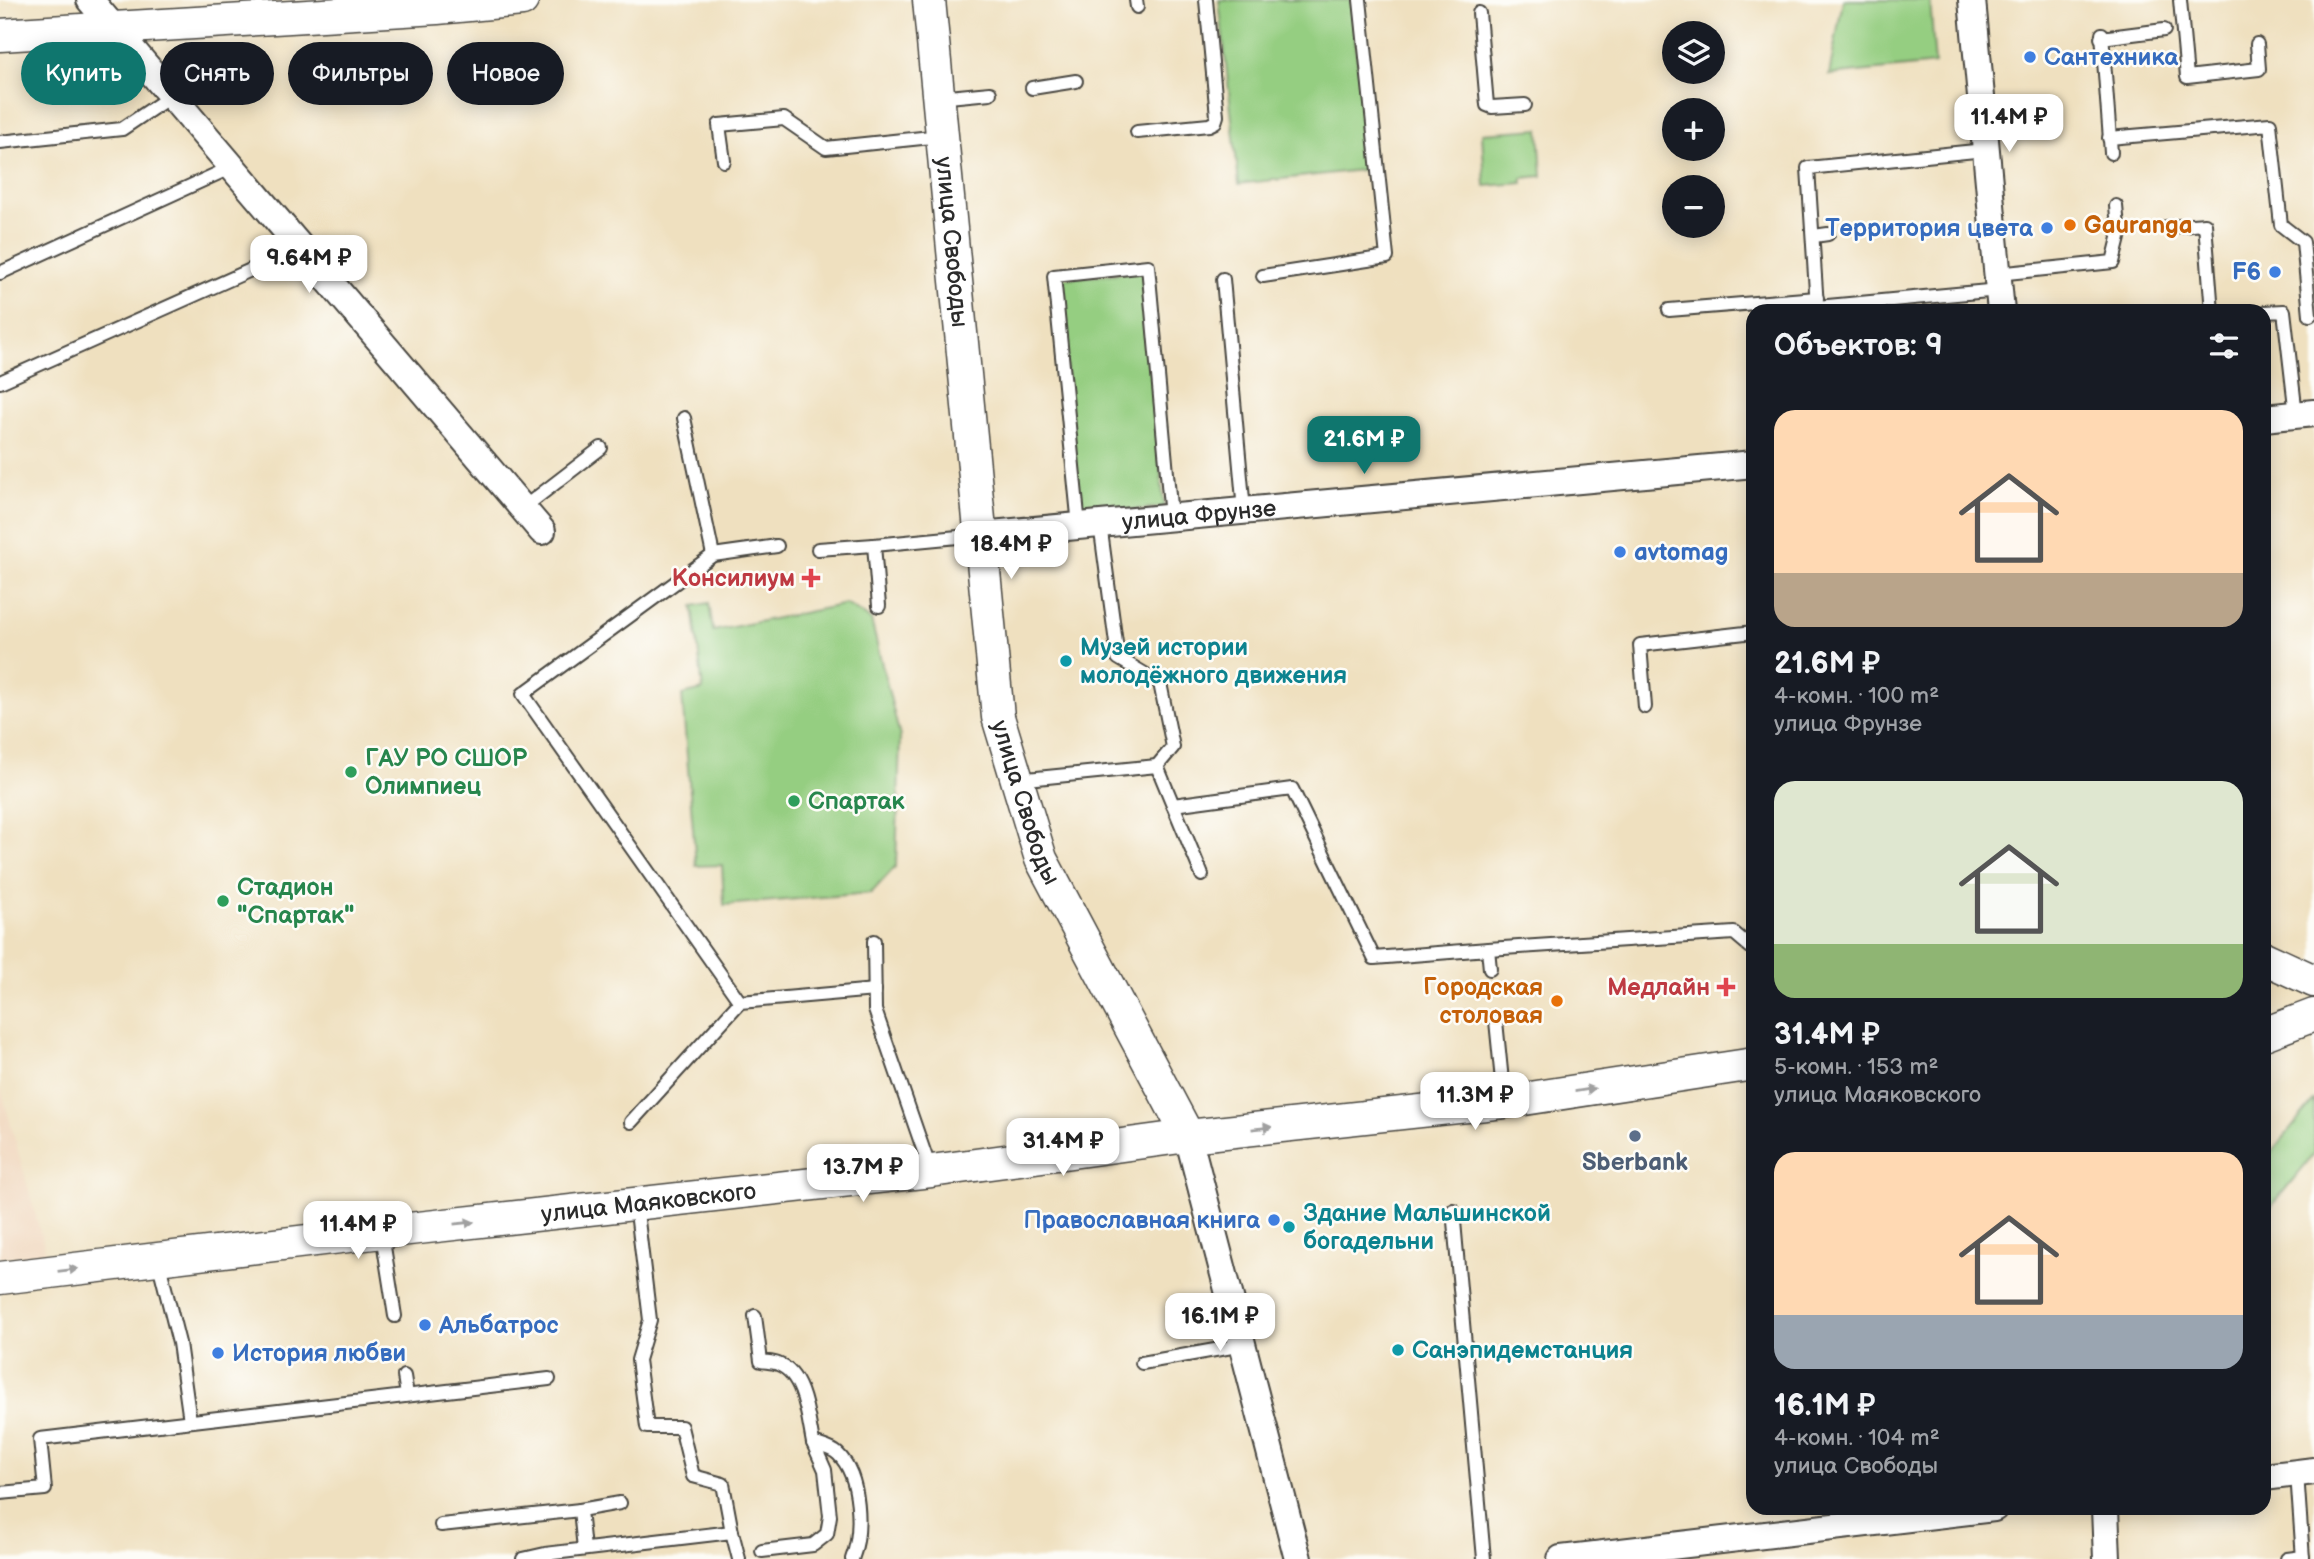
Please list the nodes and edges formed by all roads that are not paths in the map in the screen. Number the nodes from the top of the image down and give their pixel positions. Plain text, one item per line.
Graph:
1 (90, 0) edge
2 (522, 0) edge
3 (929, 0) edge
4 (1206, 0) edge
5 (1360, 0) edge
6 (1972, 0) edge
7 (2180, 0) edge
8 (436, 4) edge
9 (1479, 13) dead end
10 (112, 28) junction
11 (2164, 30) dead end
12 (0, 36) edge
13 (2258, 44) dead end
14 (1076, 81) dead end
15 (160, 83) edge
16 (1032, 88) dead end
17 (990, 93) dead end
18 (938, 98) junction
19 (160, 103) edge
20 (179, 105) edge
21 (1525, 105) dead end
22 (1137, 132) dead end
23 (942, 136) junction
24 (2109, 138) junction
25 (0, 142) edge
26 (1985, 150) junction
27 (2111, 153) dead end
28 (723, 161) dead end
29 (232, 167) junction
30 (2116, 206) dead end
31 (2167, 228) dead end
32 (1828, 234) dead end
33 (1814, 236) junction
34 (300, 248) junction
35 (0, 273) edge
36 (1263, 276) dead end
37 (1223, 279) dead end
38 (1999, 292) edge
39 (1817, 298) junction
40 (1817, 304) edge
41 (1907, 304) edge
42 (2211, 304) edge
43 (1670, 310) dead end
44 (2271, 311) edge
45 (2312, 314) edge
46 (2285, 317) junction
47 (0, 382) edge
48 (2305, 414) edge
49 (2271, 417) edge
50 (684, 418) dead end
51 (601, 448) dead end
52 (1746, 465) edge
53 (523, 509) junction
54 (1244, 511) junction
55 (1171, 517) junction
56 (1090, 525) junction
57 (542, 531) dead end
58 (979, 535) junction
59 (874, 545) junction
60 (777, 546) dead end
61 (818, 549) dead end
62 (713, 555) junction
63 (879, 606) dead end
64 (1746, 633) edge
65 (1644, 707) dead end
66 (1157, 766) junction
67 (1017, 780) junction
68 (1173, 805) junction
69 (1202, 875) dead end
70 (874, 941) dead end
71 (1746, 943) edge
72 (1488, 948) junction
73 (2271, 961) edge
74 (1490, 969) dead end
75 (2314, 981) edge
76 (875, 990) junction
77 (740, 1002) junction
78 (2314, 1015) edge
79 (1496, 1021) dead end
80 (2271, 1031) edge
81 (1746, 1065) edge
82 (1504, 1102) junction
83 (631, 1122) dead end
84 (1188, 1136) junction
85 (930, 1171) junction
86 (636, 1203) junction
87 (1453, 1210) dead end
88 (382, 1232) junction
89 (158, 1259) junction
90 (0, 1278) edge
91 (395, 1316) dead end
92 (755, 1316) dead end
93 (1242, 1345) junction
94 (1142, 1363) dead end
95 (404, 1376) dead end
96 (549, 1379) dead end
97 (407, 1395) junction
98 (190, 1421) junction
99 (813, 1443) junction
100 (2306, 1472) edge
101 (2271, 1476) edge
102 (0, 1493) edge
103 (620, 1503) dead end
104 (580, 1510) junction
105 (1935, 1515) edge
106 (2105, 1515) edge
107 (441, 1525) dead end
108 (732, 1532) junction
109 (584, 1549) junction
110 (762, 1551) dead end
111 (2303, 1558) edge
112 (523, 1559) edge
113 (739, 1559) edge
114 (852, 1559) edge
115 (1298, 1559) edge
116 (1484, 1559) edge
117 (1561, 1559) edge
118 (2107, 1559) edge
119 (2287, 1559) edge

1 - 10 street
2 - 8 street
3 - 18 street, улица Свободы
4 - 22 lane
5 - 36 lane
6 - 26 street
7 - 13 lane
8 - 10 street
9 - 21 lane
10 - 12 street
10 - 15 street
11 - 24 lane
14 - 16 lane
17 - 18 lane
18 - 23 street, улица Свободы
19 - 25 lane
20 - 29 street
23 - 28 lane
23 - 58 street, улица Свободы
24 - 27 lane
24 - 45 lane
26 - 33 lane
26 - 38 street
29 - 34 street
29 - 35 lane
30 - 38 lane
31 - 42 lane
32 - 33 lane
33 - 39 lane
34 - 47 lane
34 - 53 street
37 - 54 lane
38 - 41 lane
39 - 40 lane
39 - 43 lane
44 - 46 lane
45 - 46 lane
46 - 48 lane
48 - 49 street
50 - 62 lane
51 - 53 lane
52 - 54 street, улица Фрунзе
53 - 57 street
54 - 55 street, улица Фрунзе
55 - 56 street, улица Фрунзе
55 - 56 lane
56 - 58 street, улица Фрунзе
56 - 66 lane
58 - 59 lane
58 - 67 street, улица Свободы
59 - 61 lane
59 - 63 lane
60 - 62 lane
62 - 77 lane
64 - 65 lane
66 - 67 lane
66 - 68 lane
67 - 84 street, улица Свободы
68 - 69 lane
68 - 72 lane
70 - 76 lane
71 - 72 lane
72 - 74 lane
73 - 75 street
76 - 77 lane
76 - 85 lane
77 - 83 lane
78 - 80 street
79 - 82 lane
82 -> 81 street, улица Маяковского
84 -> 82 street, улица Маяковского
84 - 85 street, улица Маяковского
84 - 93 street, улица Свободы
85 - 86 street, улица Маяковского
88 -> 86 street, улица Маяковского
86 - 108 lane
87 - 116 lane
88 - 89 street, улица Маяковского
88 - 91 lane
90 -> 89 street, улица Маяковского
89 - 98 lane
92 - 99 lane
93 - 94 lane
93 - 115 street, улица Свободы
95 - 97 lane
96 - 97 lane
97 - 98 lane
98 - 102 lane
99 - 110 lane
99 - 114 lane
100 - 101 street
100 - 111 lane
103 - 104 lane
104 - 107 lane
104 - 109 lane
105 - 117 street
106 - 118 street
108 - 109 lane
108 - 113 lane
109 - 112 lane
111 - 119 lane

